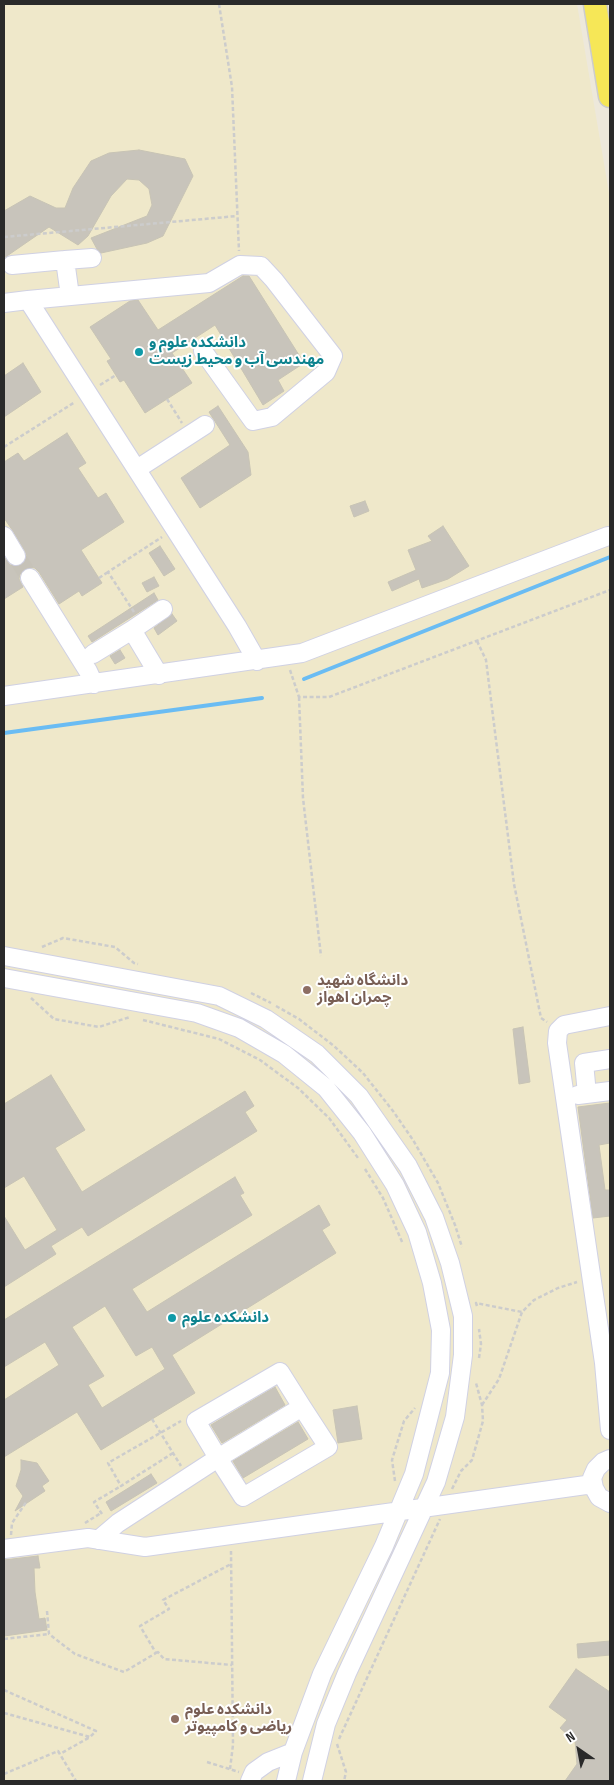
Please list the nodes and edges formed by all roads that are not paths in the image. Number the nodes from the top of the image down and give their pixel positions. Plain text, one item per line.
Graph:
1 (595, 4) edge
2 (610, 96) edge
3 (92, 258) dead end
4 (65, 260) junction
5 (12, 265) dead end
6 (70, 296) junction
7 (28, 300) junction
8 (4, 303) edge
9 (203, 351) dead end
10 (205, 425) dead end
11 (137, 469) junction
12 (4, 536) edge
13 (608, 536) dead end
14 (16, 556) tunnel mouth
15 (30, 578) tunnel mouth
16 (163, 609) dead end
17 (137, 627) junction
18 (94, 654) dead end
19 (257, 661) junction
20 (158, 674) junction
21 (94, 684) junction
22 (4, 696) edge
23 (10, 957) edge
24 (8, 980) edge
25 (610, 1016) edge
26 (610, 1060) edge
27 (610, 1091) edge
28 (587, 1094) junction
29 (565, 1097) junction
30 (607, 1363) edge
31 (302, 1407) junction
32 (610, 1430) edge
33 (218, 1458) junction
34 (610, 1459) edge
35 (593, 1484) junction
36 (610, 1503) edge
37 (424, 1508) junction
38 (398, 1512) junction
39 (104, 1534) junction
40 (7, 1549) edge
41 (293, 1752) junction
42 (244, 1775) edge
43 (286, 1781) edge
44 (312, 1781) edge

1 - 2 main road
3 - 4 lane
4 - 5 lane
4 - 6 lane
6 - 7 lane
6 - 9 lane
7 - 8 lane
7 - 11 lane
10 - 11 lane
11 - 19 lane
12 - 14 lane
13 - 19 lane
15 - 21 lane
16 - 17 lane
17 - 18 lane
17 - 20 lane
19 - 20 lane
20 - 21 lane
21 - 22 lane
23 - 24 lane
23 - 37 lane
24 - 38 lane
25 - 29 lane
26 - 28 lane
27 - 28 lane
28 - 29 lane
29 - 30 lane
30 - 32 lane
31 - 33 lane
31 - 33 lane
31 - 33 lane
33 - 39 lane
34 - 35 lane
35 - 36 lane
35 - 37 lane
37 - 38 lane
37 - 44 lane
38 - 39 lane
38 - 41 lane
39 - 40 lane
41 - 42 lane
41 - 43 lane

